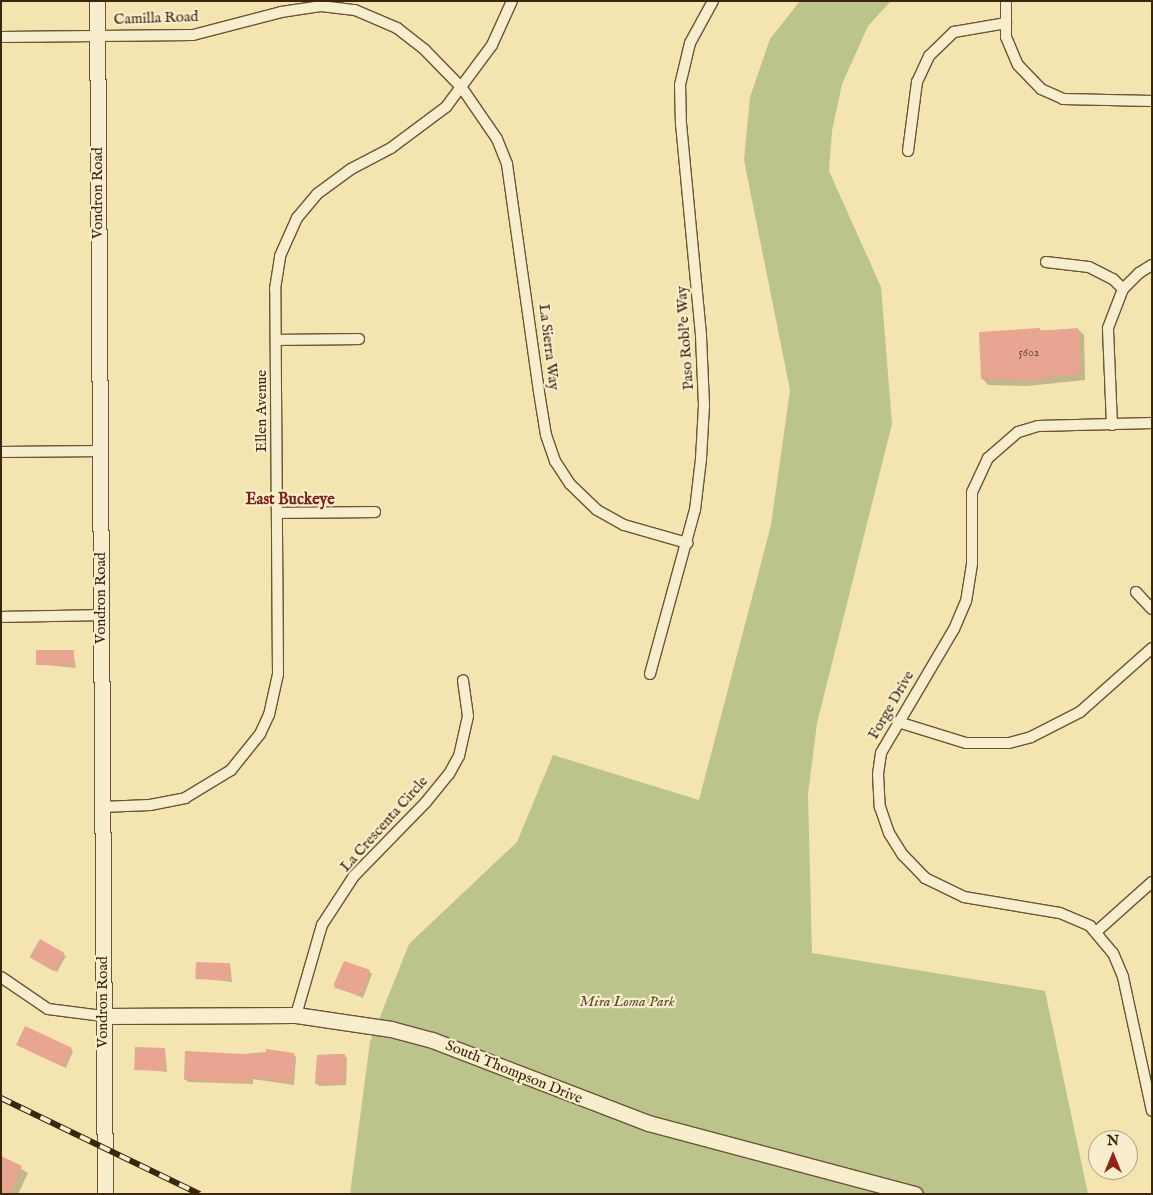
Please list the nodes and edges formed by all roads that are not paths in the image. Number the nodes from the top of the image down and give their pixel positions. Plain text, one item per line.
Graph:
1 (97, 1) edge
2 (512, 1) edge
3 (713, 1) edge
4 (1006, 1) edge
5 (1006, 22) junction
6 (1, 36) edge
7 (98, 36) junction
8 (462, 88) junction
9 (1152, 101) edge
10 (908, 151) dead end
11 (1046, 262) dead end
12 (1152, 265) edge
13 (1123, 289) junction
14 (359, 339) dead end
15 (277, 340) junction
16 (1152, 423) edge
17 (1112, 425) junction
18 (100, 451) junction
19 (1, 452) edge
20 (375, 512) dead end
21 (277, 513) junction
22 (686, 543) junction
23 (1136, 592) dead end
24 (1152, 609) edge
25 (101, 615) junction
26 (1, 617) edge
27 (1152, 648) edge
28 (650, 674) dead end
29 (463, 680) dead end
30 (898, 722) junction
31 (102, 807) junction
32 (1152, 882) edge
33 (1096, 932) junction
34 (1, 977) edge
35 (296, 1015) junction
36 (103, 1016) junction
37 (1152, 1111) edge
38 (104, 1194) edge
39 (915, 1194) edge

1 - 7 street, Vondron Road
2 - 8 street, Ellen Avenue
3 - 22 street, Paso Robl'e Way
4 - 5 street
5 - 9 street
5 - 10 street
6 - 7 street, Camilla Road
7 - 8 street, Camilla Road
7 - 18 street, Vondron Road
8 - 15 street, Ellen Avenue
8 - 22 street, La Sierra Way
11 - 13 street
12 - 13 street
13 - 17 street
14 - 15 street
15 - 21 street, Ellen Avenue
16 - 17 street, Forge Drive
17 - 30 street, Forge Drive
18 - 19 street
18 - 25 street, Vondron Road
20 - 21 street
21 - 31 street, Ellen Avenue
22 - 28 street, Paso Robl'e Way
23 - 24 street
25 - 26 street
25 - 31 street, Vondron Road
27 - 30 street
29 - 35 street, La Crescenta Circle
30 - 33 street, Forge Drive
31 - 36 street, Vondron Road
32 - 33 street
33 - 37 street, Forge Drive
34 - 36 street
35 - 36 street, South Thompson Drive
35 - 39 street, South Thompson Drive
36 - 38 street, Vondron Road

